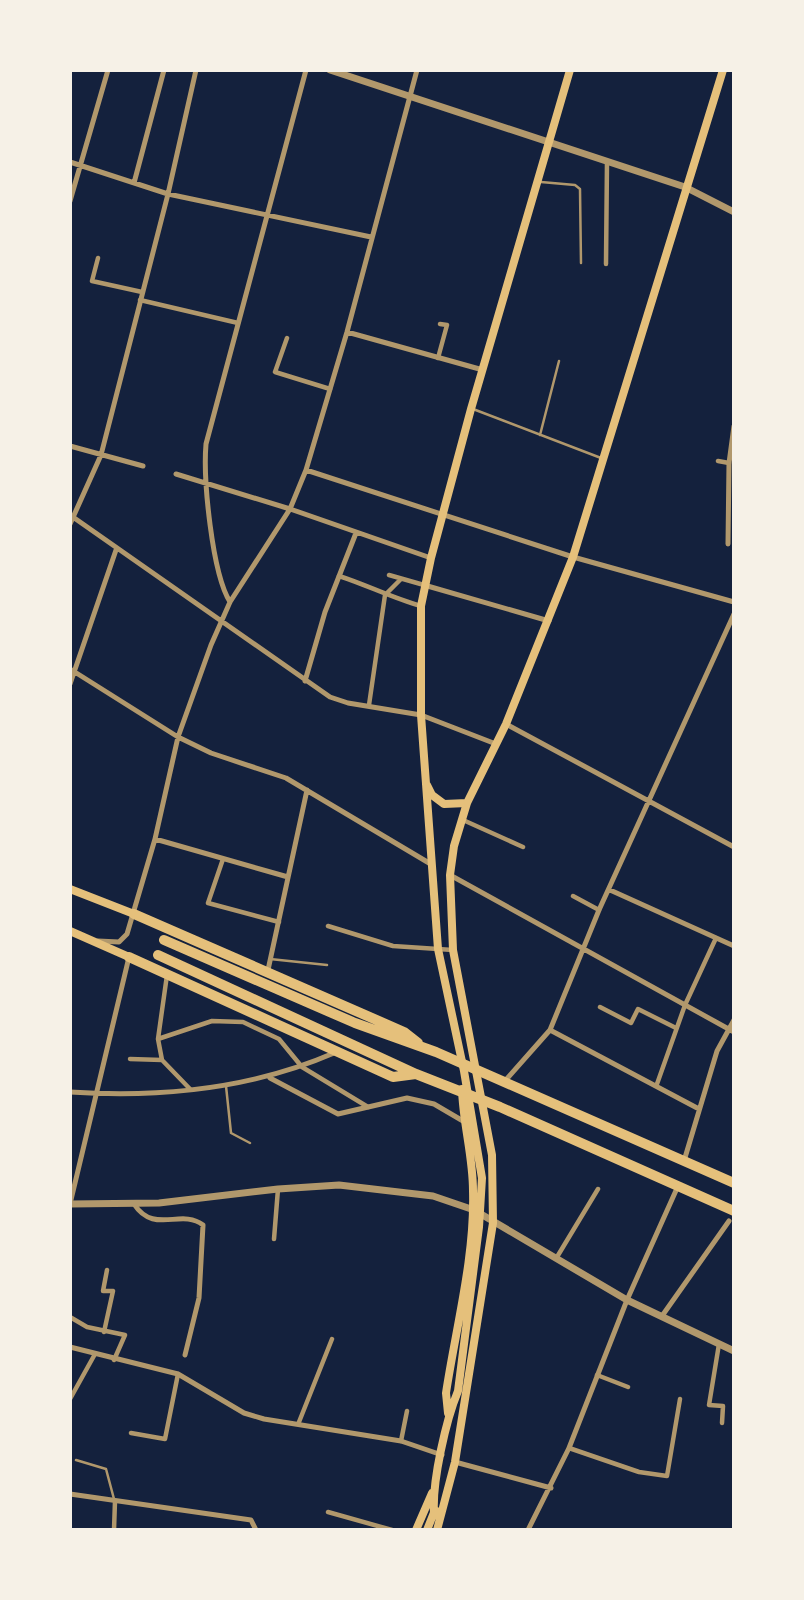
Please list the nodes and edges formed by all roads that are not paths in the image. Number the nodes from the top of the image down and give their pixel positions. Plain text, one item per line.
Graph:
1 (108, 70) edge
2 (164, 70) edge
3 (196, 70) edge
4 (306, 70) edge
5 (330, 70) edge
6 (417, 70) edge
7 (570, 70) edge
8 (723, 70) edge
9 (411, 97) junction
10 (549, 141) junction
11 (607, 161) junction
12 (70, 162) edge
13 (80, 167) junction
14 (537, 182) junction
15 (134, 183) junction
16 (685, 187) junction
17 (168, 194) junction
18 (70, 201) edge
19 (734, 212) edge
20 (268, 214) junction
21 (371, 237) junction
22 (98, 258) dead end
23 (581, 263) dead end
24 (607, 264) dead end
25 (142, 292) junction
26 (139, 300) junction
27 (238, 323) junction
28 (440, 324) dead end
29 (347, 332) junction
30 (287, 338) dead end
31 (438, 358) junction
32 (559, 361) dead end
33 (482, 370) junction
34 (330, 389) junction
35 (471, 409) junction
36 (734, 426) edge
37 (540, 435) junction
38 (70, 446) edge
39 (101, 455) junction
40 (604, 459) junction
41 (718, 461) dead end
42 (729, 463) junction
43 (143, 466) dead end
44 (306, 470) junction
45 (176, 474) dead end
46 (206, 482) junction
47 (290, 509) junction
48 (443, 514) junction
49 (72, 516) edge
50 (70, 524) edge
51 (356, 533) junction
52 (728, 544) dead end
53 (116, 550) junction
54 (573, 556) junction
55 (430, 558) junction
56 (389, 575) dead end
57 (338, 576) junction
58 (400, 580) junction
59 (424, 585) junction
60 (385, 596) junction
61 (734, 602) edge
62 (230, 603) junction
63 (421, 606) junction
64 (734, 614) edge
65 (222, 620) junction
66 (549, 621) junction
67 (72, 670) edge
68 (305, 681) junction
69 (70, 684) edge
70 (369, 705) junction
71 (421, 715) junction
72 (506, 724) junction
73 (178, 737) junction
74 (496, 744) junction
75 (425, 779) junction
76 (307, 790) junction
77 (467, 803) junction
78 (650, 803) junction
79 (461, 820) junction
80 (155, 838) junction
81 (523, 847) dead end
82 (734, 847) edge
83 (223, 859) junction
84 (429, 863) junction
85 (450, 875) junction
86 (288, 877) junction
87 (70, 888) edge
88 (610, 890) junction
89 (573, 896) dead end
90 (599, 910) junction
91 (134, 914) junction
92 (278, 922) junction
93 (328, 926) dead end
94 (70, 931) edge
95 (716, 938) junction
96 (90, 940) junction
97 (164, 940) dead end
98 (734, 946) edge
99 (438, 949) junction
100 (582, 949) junction
101 (453, 950) junction
102 (158, 955) dead end
103 (129, 957) junction
104 (269, 964) junction
105 (327, 965) dead end
106 (167, 974) junction
107 (685, 1005) junction
108 (600, 1007) dead end
109 (734, 1020) edge
110 (676, 1028) junction
111 (727, 1028) junction
112 (550, 1030) junction
113 (734, 1032) edge
114 (158, 1039) junction
115 (422, 1047) junction
116 (337, 1052) junction
117 (460, 1055) junction
118 (130, 1059) dead end
119 (162, 1060) junction
120 (302, 1067) junction
121 (464, 1070) junction
122 (420, 1075) junction
123 (270, 1078) junction
124 (478, 1079) junction
125 (502, 1081) junction
126 (657, 1084) junction
127 (226, 1086) junction
128 (190, 1089) junction
129 (70, 1092) edge
130 (98, 1094) junction
131 (368, 1107) junction
132 (699, 1108) junction
133 (463, 1121) junction
134 (250, 1143) dead end
135 (683, 1162) junction
136 (734, 1183) edge
137 (678, 1186) junction
138 (278, 1189) junction
139 (598, 1189) dead end
140 (134, 1203) junction
141 (70, 1204) edge
142 (473, 1209) junction
143 (731, 1216) edge
144 (493, 1223) junction
145 (274, 1238) dead end
146 (557, 1257) junction
147 (107, 1270) dead end
148 (627, 1300) junction
149 (70, 1317) edge
150 (662, 1317) junction
151 (104, 1332) junction
152 (332, 1339) dead end
153 (719, 1344) junction
154 (70, 1347) edge
155 (734, 1351) edge
156 (95, 1354) junction
157 (185, 1354) dead end
158 (114, 1360) junction
159 (178, 1374) junction
160 (597, 1374) junction
161 (628, 1387) dead end
162 (458, 1391) junction
163 (70, 1399) edge
164 (680, 1399) dead end
165 (407, 1411) dead end
166 (449, 1413) junction
167 (463, 1416) junction
168 (299, 1422) junction
169 (722, 1423) dead end
170 (131, 1433) dead end
171 (401, 1441) junction
172 (569, 1448) junction
173 (442, 1455) junction
174 (76, 1460) dead end
175 (455, 1462) junction
176 (551, 1488) junction
177 (433, 1490) junction
178 (447, 1493) junction
179 (70, 1494) edge
180 (114, 1501) junction
181 (328, 1512) dead end
182 (432, 1516) junction
183 (114, 1530) edge
184 (256, 1530) edge
185 (392, 1530) edge
186 (416, 1530) edge
187 (427, 1530) edge
188 (437, 1530) edge
189 (528, 1530) edge

1 - 13 street
2 - 15 street
3 - 17 street
4 - 20 street
5 - 9 street
6 - 9 street
7 - 10 main road
8 - 16 main road
9 - 10 street
9 - 21 street
10 - 11 street
10 - 14 main road
11 - 16 street
11 - 24 street
12 - 13 street
13 - 15 street
13 - 18 street
14 - 23 lane
14 - 33 main road
15 - 17 street
16 - 19 street
16 - 40 main road
17 - 20 street
17 - 25 street
20 - 21 street
20 - 27 street
21 - 29 street
22 - 25 street
25 - 26 street
26 - 27 street
26 - 39 street
27 - 46 street
28 - 31 street
29 - 31 street
29 - 34 street
30 - 34 street
31 - 33 street
32 - 37 lane
33 - 35 main road
34 - 44 street
35 - 37 lane
35 - 48 main road
36 - 42 street
37 - 40 lane
38 - 39 street
39 - 43 street
39 - 49 street
40 - 54 main road
41 - 42 street
42 - 52 street
44 - 47 street
44 - 48 street
45 - 46 street
46 - 47 street
46 - 62 street
47 - 51 street
47 - 62 street
48 - 54 street
48 - 55 main road
49 - 50 street
49 - 53 street
51 - 55 street
51 - 57 street
53 - 65 street
53 - 67 street
54 - 61 street
54 - 66 main road
55 - 59 main road
56 - 58 street
57 - 60 street
57 - 68 street
58 - 59 street
58 - 60 street
59 - 63 main road
59 - 66 street
60 - 63 street
60 - 70 street
62 - 65 street
63 - 71 main road
64 - 78 street
65 - 68 street
65 - 73 street
66 - 72 main road
67 - 69 street
67 - 73 street
68 - 70 street
70 - 71 street
71 - 74 street
71 - 75 main road
72 - 74 main road
72 - 78 street
73 - 76 street
73 - 80 street
74 - 77 main road
75 - 77 main road
75 - 84 main road
76 - 84 street
76 - 86 street
77 - 79 main road
78 - 82 street
78 - 88 street
79 - 81 street
79 - 85 main road
80 - 83 street
80 - 91 street
83 - 86 street
83 - 92 street
84 - 99 main road
85 - 100 street
85 - 101 main road
86 - 92 street
87 - 91 main road
88 - 90 street
88 - 95 street
89 - 90 street
90 - 100 street
91 - 96 street
91 - 104 highway
92 - 104 street
93 - 99 street
94 - 96 main road
95 - 98 street
95 - 107 street
96 - 103 main road
97 - 115 highway
99 - 101 street
99 - 117 main road
100 - 107 street
100 - 112 street
101 - 124 main road
102 - 122 highway
103 - 106 highway
103 - 130 street
104 - 105 lane
104 - 115 highway
106 - 114 street
106 - 116 highway
107 - 110 street
107 - 111 street
108 - 110 street
109 - 111 street
110 - 126 street
111 - 113 street
111 - 132 street
112 - 125 street
112 - 126 street
114 - 119 street
114 - 120 street
115 - 125 highway
116 - 120 street
116 - 122 highway
117 - 121 main road
117 - 133 main road
118 - 119 street
119 - 128 street
120 - 123 street
120 - 131 street
121 - 124 main road
121 - 162 main road
122 - 137 highway
123 - 127 street
123 - 131 street
124 - 144 main road
125 - 135 highway
126 - 132 street
127 - 128 street
127 - 134 lane
128 - 130 street
129 - 130 street
130 - 141 street
131 - 133 street
132 - 135 street
133 - 142 main road
135 - 136 highway
137 - 143 highway
137 - 148 street
138 - 140 street
138 - 142 street
138 - 145 street
139 - 146 street
140 - 141 street
140 - 157 street
142 - 144 street
142 - 166 main road
143 - 150 street
144 - 146 street
144 - 167 main road
146 - 148 street
147 - 151 street
148 - 150 street
148 - 160 street
149 - 151 street
150 - 153 street
151 - 158 street
152 - 168 street
153 - 155 street
153 - 169 street
154 - 156 street
156 - 158 street
156 - 163 street
158 - 159 street
159 - 168 street
159 - 170 street
160 - 161 street
160 - 172 street
162 - 166 main road
162 - 167 main road
164 - 172 street
165 - 171 street
166 - 173 main road
167 - 175 main road
168 - 171 street
171 - 173 street
172 - 176 street
173 - 177 main road
174 - 180 lane
175 - 176 street
175 - 178 main road
176 - 189 street
177 - 182 main road
177 - 186 main road
178 - 182 main road
178 - 188 main road
179 - 180 street
180 - 183 street
180 - 184 street
181 - 185 street
182 - 187 main road

